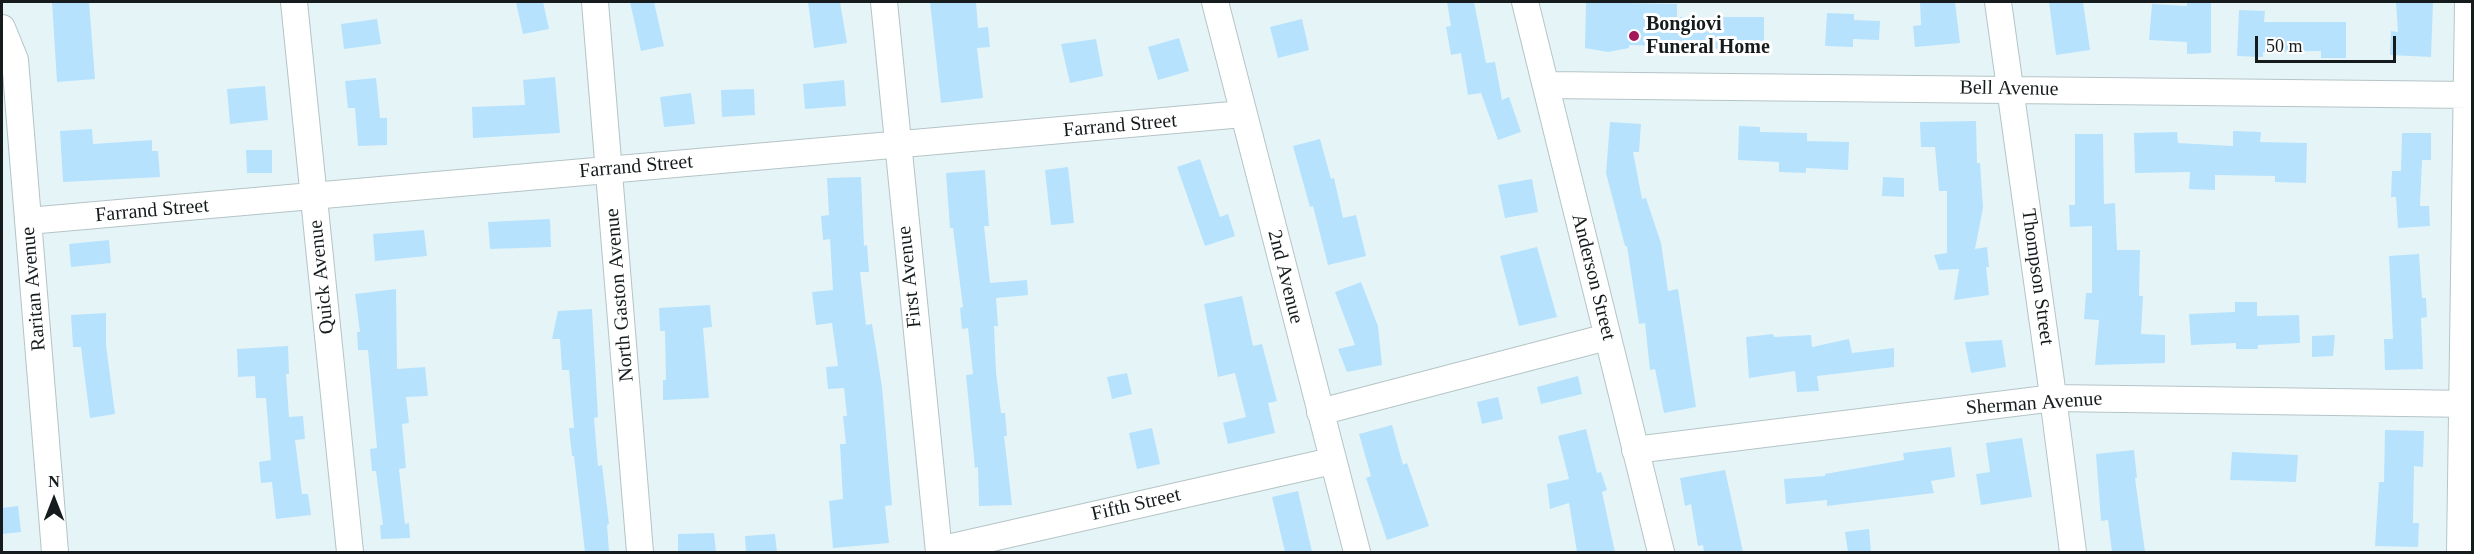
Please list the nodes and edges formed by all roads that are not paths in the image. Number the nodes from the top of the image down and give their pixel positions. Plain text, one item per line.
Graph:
1 (294, 2) edge
2 (595, 2) edge
3 (884, 2) edge
4 (1215, 2) edge
5 (1525, 2) edge
6 (1998, 2) edge
7 (2468, 2) edge
8 (2, 28) edge
9 (8, 60) edge
10 (1546, 85) junction
11 (2010, 88) junction
12 (2470, 95) edge
13 (1243, 114) junction
14 (897, 147) junction
15 (610, 169) junction
16 (314, 196) junction
17 (28, 221) junction
18 (1607, 337) junction
19 (2054, 398) junction
20 (2467, 404) edge
21 (1320, 412) junction
22 (1635, 450) junction
23 (1332, 461) junction
24 (939, 551) edge
25 (55, 552) edge
26 (350, 552) edge
27 (640, 552) edge
28 (1357, 552) edge
29 (1660, 552) edge
30 (2073, 552) edge
31 (2460, 552) edge

1 - 16 street, Quick Avenue
2 - 15 street, North Gaston Avenue
3 - 14 street, First Avenue
4 - 13 street, 2nd Avenue
5 - 10 street, Anderson Street
6 - 11 street, Thompson Street
7 - 12 street
8 - 9 street, Raritan Avenue
9 - 17 street, Raritan Avenue
10 - 11 street, Bell Avenue
10 - 18 street, Anderson Street
11 - 12 street, Bell Avenue
11 - 19 street, Thompson Street
12 - 20 street
13 - 14 street, Farrand Street
13 - 21 street, 2nd Avenue
14 - 15 street, Farrand Street
14 - 24 street, First Avenue
15 - 16 street, Farrand Street
15 - 27 street, North Gaston Avenue
16 - 17 street, Farrand Street
16 - 26 street, Quick Avenue
17 - 25 street, Raritan Avenue
18 - 21 street
18 - 22 street, Anderson Street
19 - 20 street, Sherman Avenue
19 - 22 street, Sherman Avenue
19 - 30 street, Thompson Street
20 - 31 street
21 - 23 street, 2nd Avenue
22 - 29 street, Anderson Street
23 - 24 street, Fifth Street
23 - 28 street, 2nd Avenue

